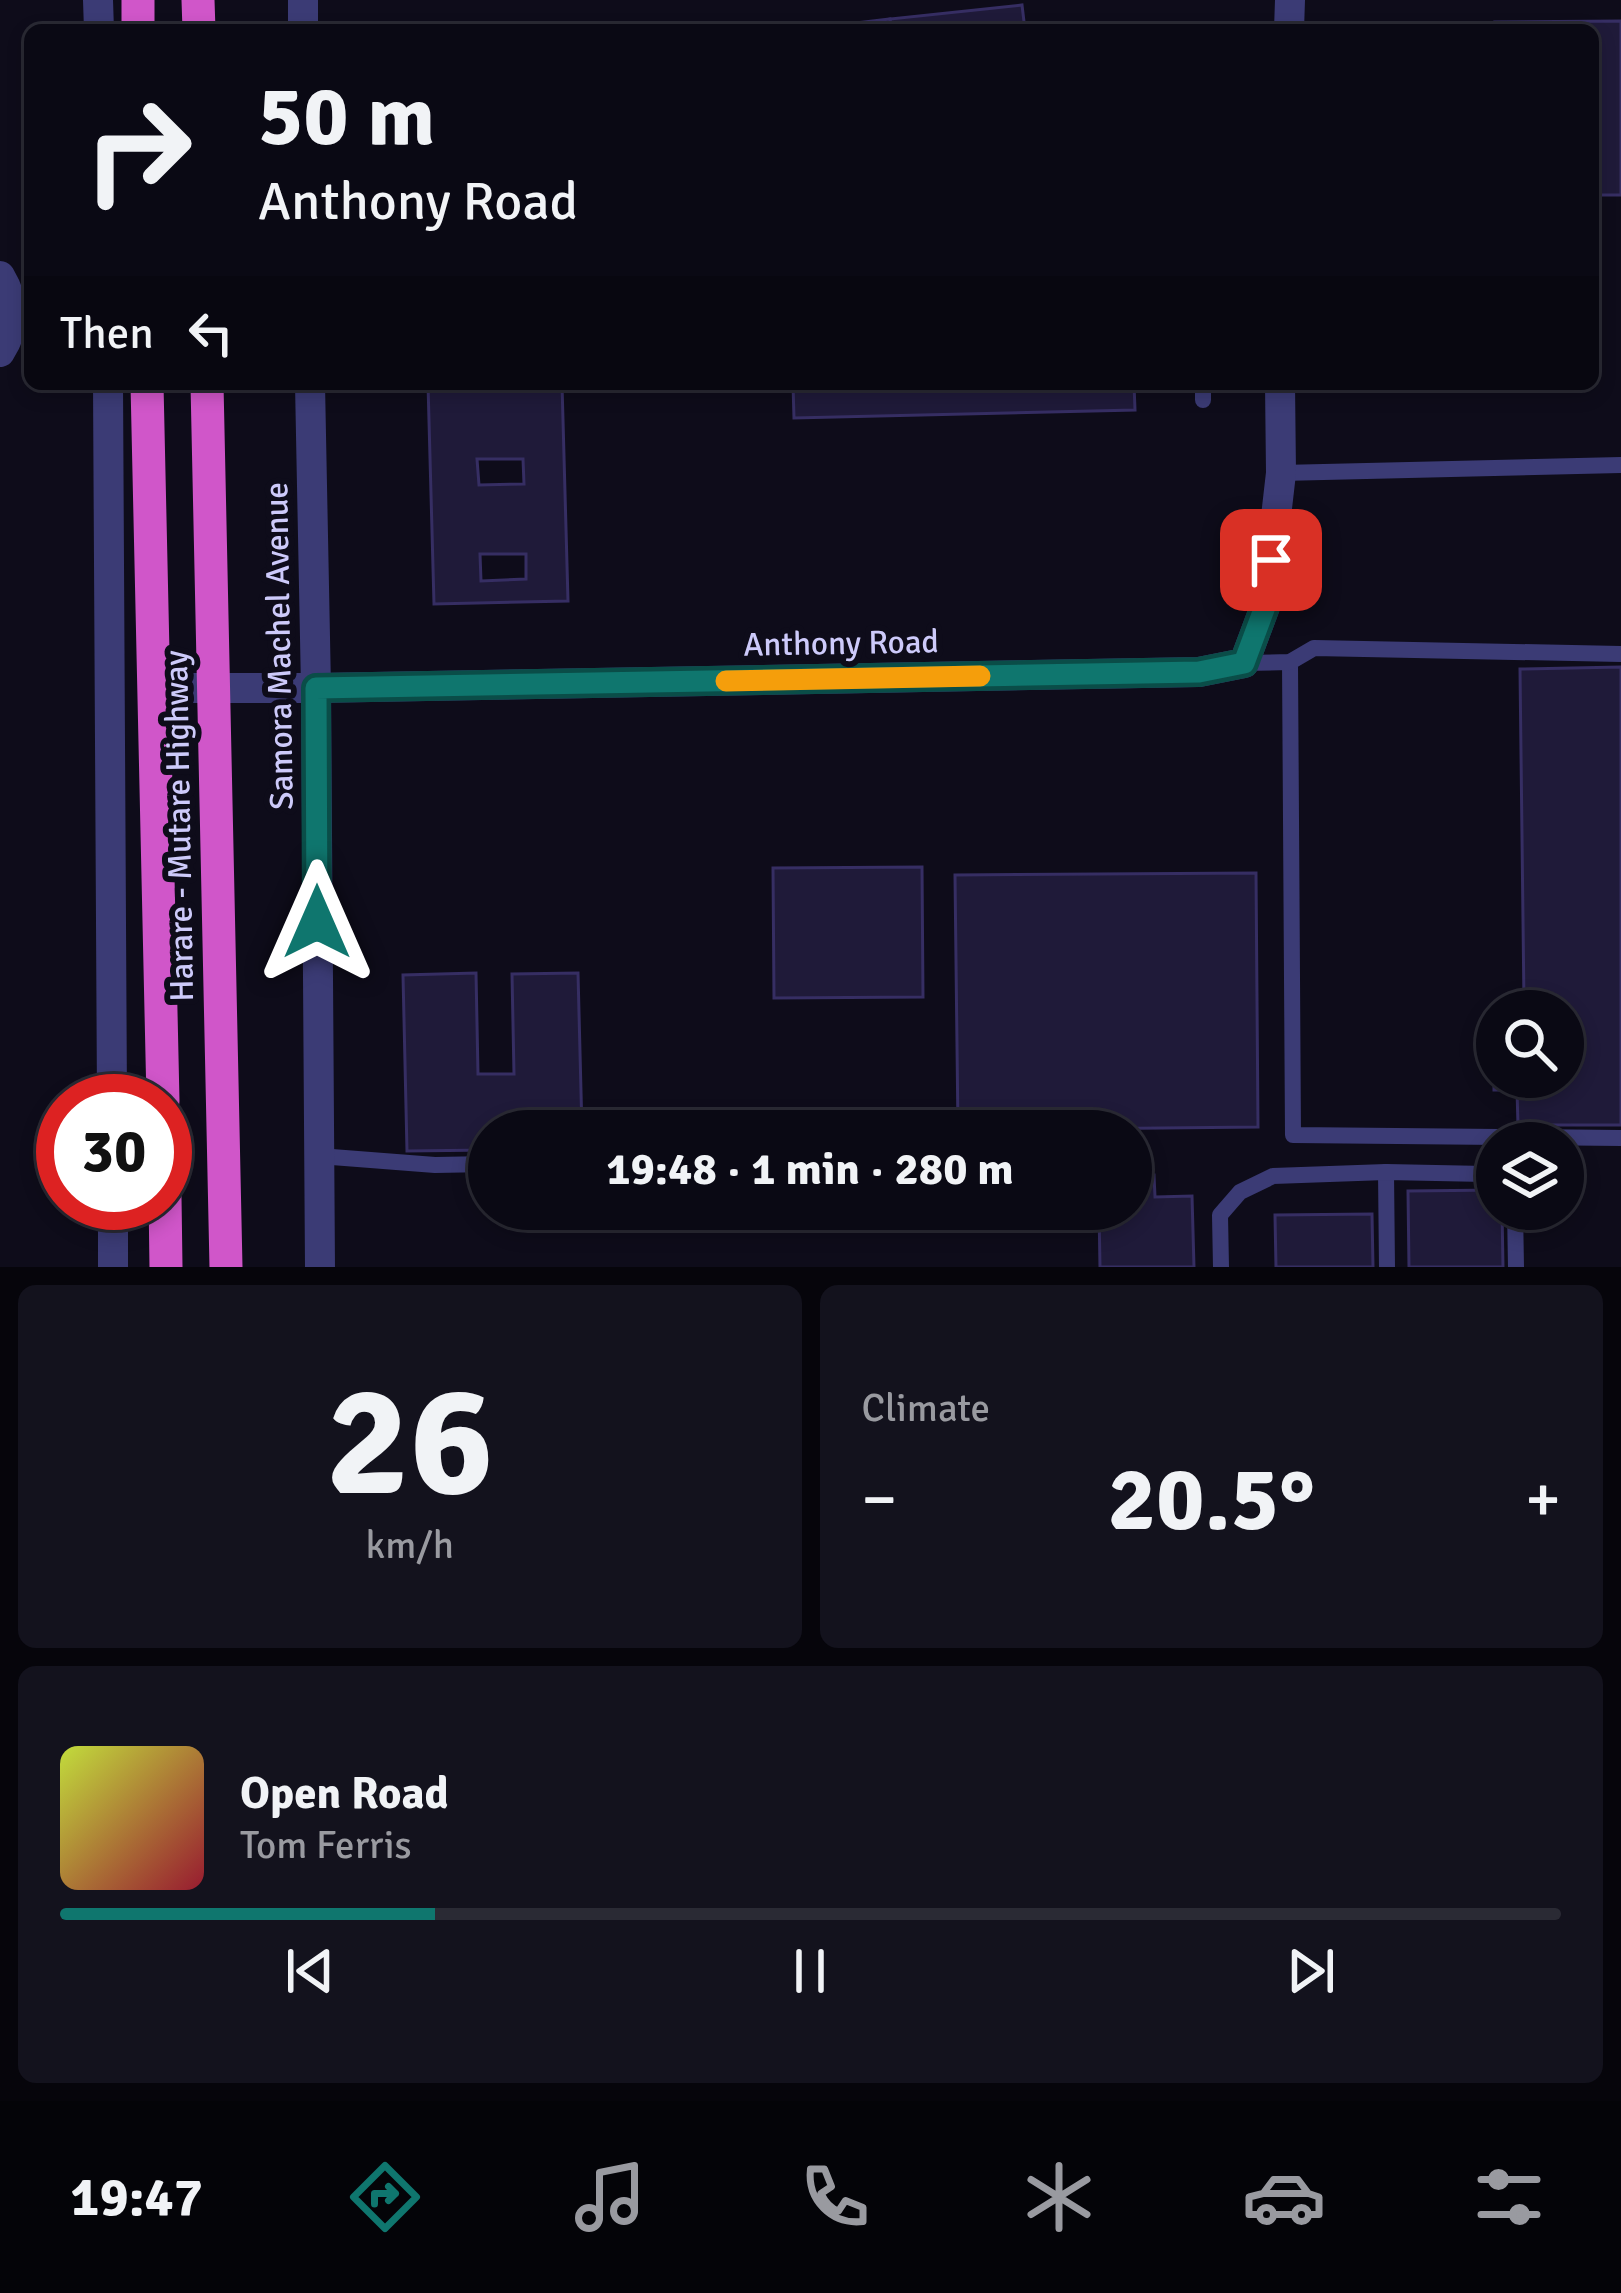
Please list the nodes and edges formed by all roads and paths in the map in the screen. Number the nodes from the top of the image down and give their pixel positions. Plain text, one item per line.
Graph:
1 (0, 276) edge
2 (4, 346) edge
3 (108, 390) edge
4 (147, 390) edge
5 (207, 390) edge
6 (310, 390) edge
7 (1280, 390) edge
8 (1621, 465) edge
9 (1280, 473) junction
10 (1621, 654) edge
11 (1290, 662) junction
12 (1244, 663) junction
13 (214, 687) junction
14 (154, 688) junction
15 (316, 688) junction
16 (112, 1074) edge
17 (162, 1074) edge
18 (1621, 1138) edge
19 (319, 1156) junction
20 (468, 1164) edge
21 (1386, 1172) junction
22 (1476, 1174) edge
23 (113, 1230) edge
24 (165, 1230) edge
25 (1515, 1230) edge
26 (113, 1267) edge
27 (166, 1267) edge
28 (226, 1267) edge
29 (320, 1267) edge
30 (1221, 1267) edge
31 (1387, 1267) edge
32 (1516, 1267) edge

1 - 2 street
3 - 16 street
4 - 14 highway, Harare - Mutare Highway
5 - 13 highway, Harare - Mutare Highway
6 - 15 street, Samora Machel Avenue
7 - 9 street
8 - 9 lane
9 - 12 street
10 - 11 lane
11 - 12 lane
11 - 18 lane
12 - 15 street, Anthony Road
13 - 14 street, Anthony Road
13 - 15 street, Anthony Road
13 - 28 highway, Harare - Mutare Highway
14 - 17 highway, Harare - Mutare Highway
15 - 19 street, Samora Machel Avenue
19 - 20 lane
19 - 29 street, Samora Machel Avenue
21 - 22 lane
21 - 30 lane
21 - 31 lane
23 - 26 street
24 - 27 highway
25 - 32 lane

